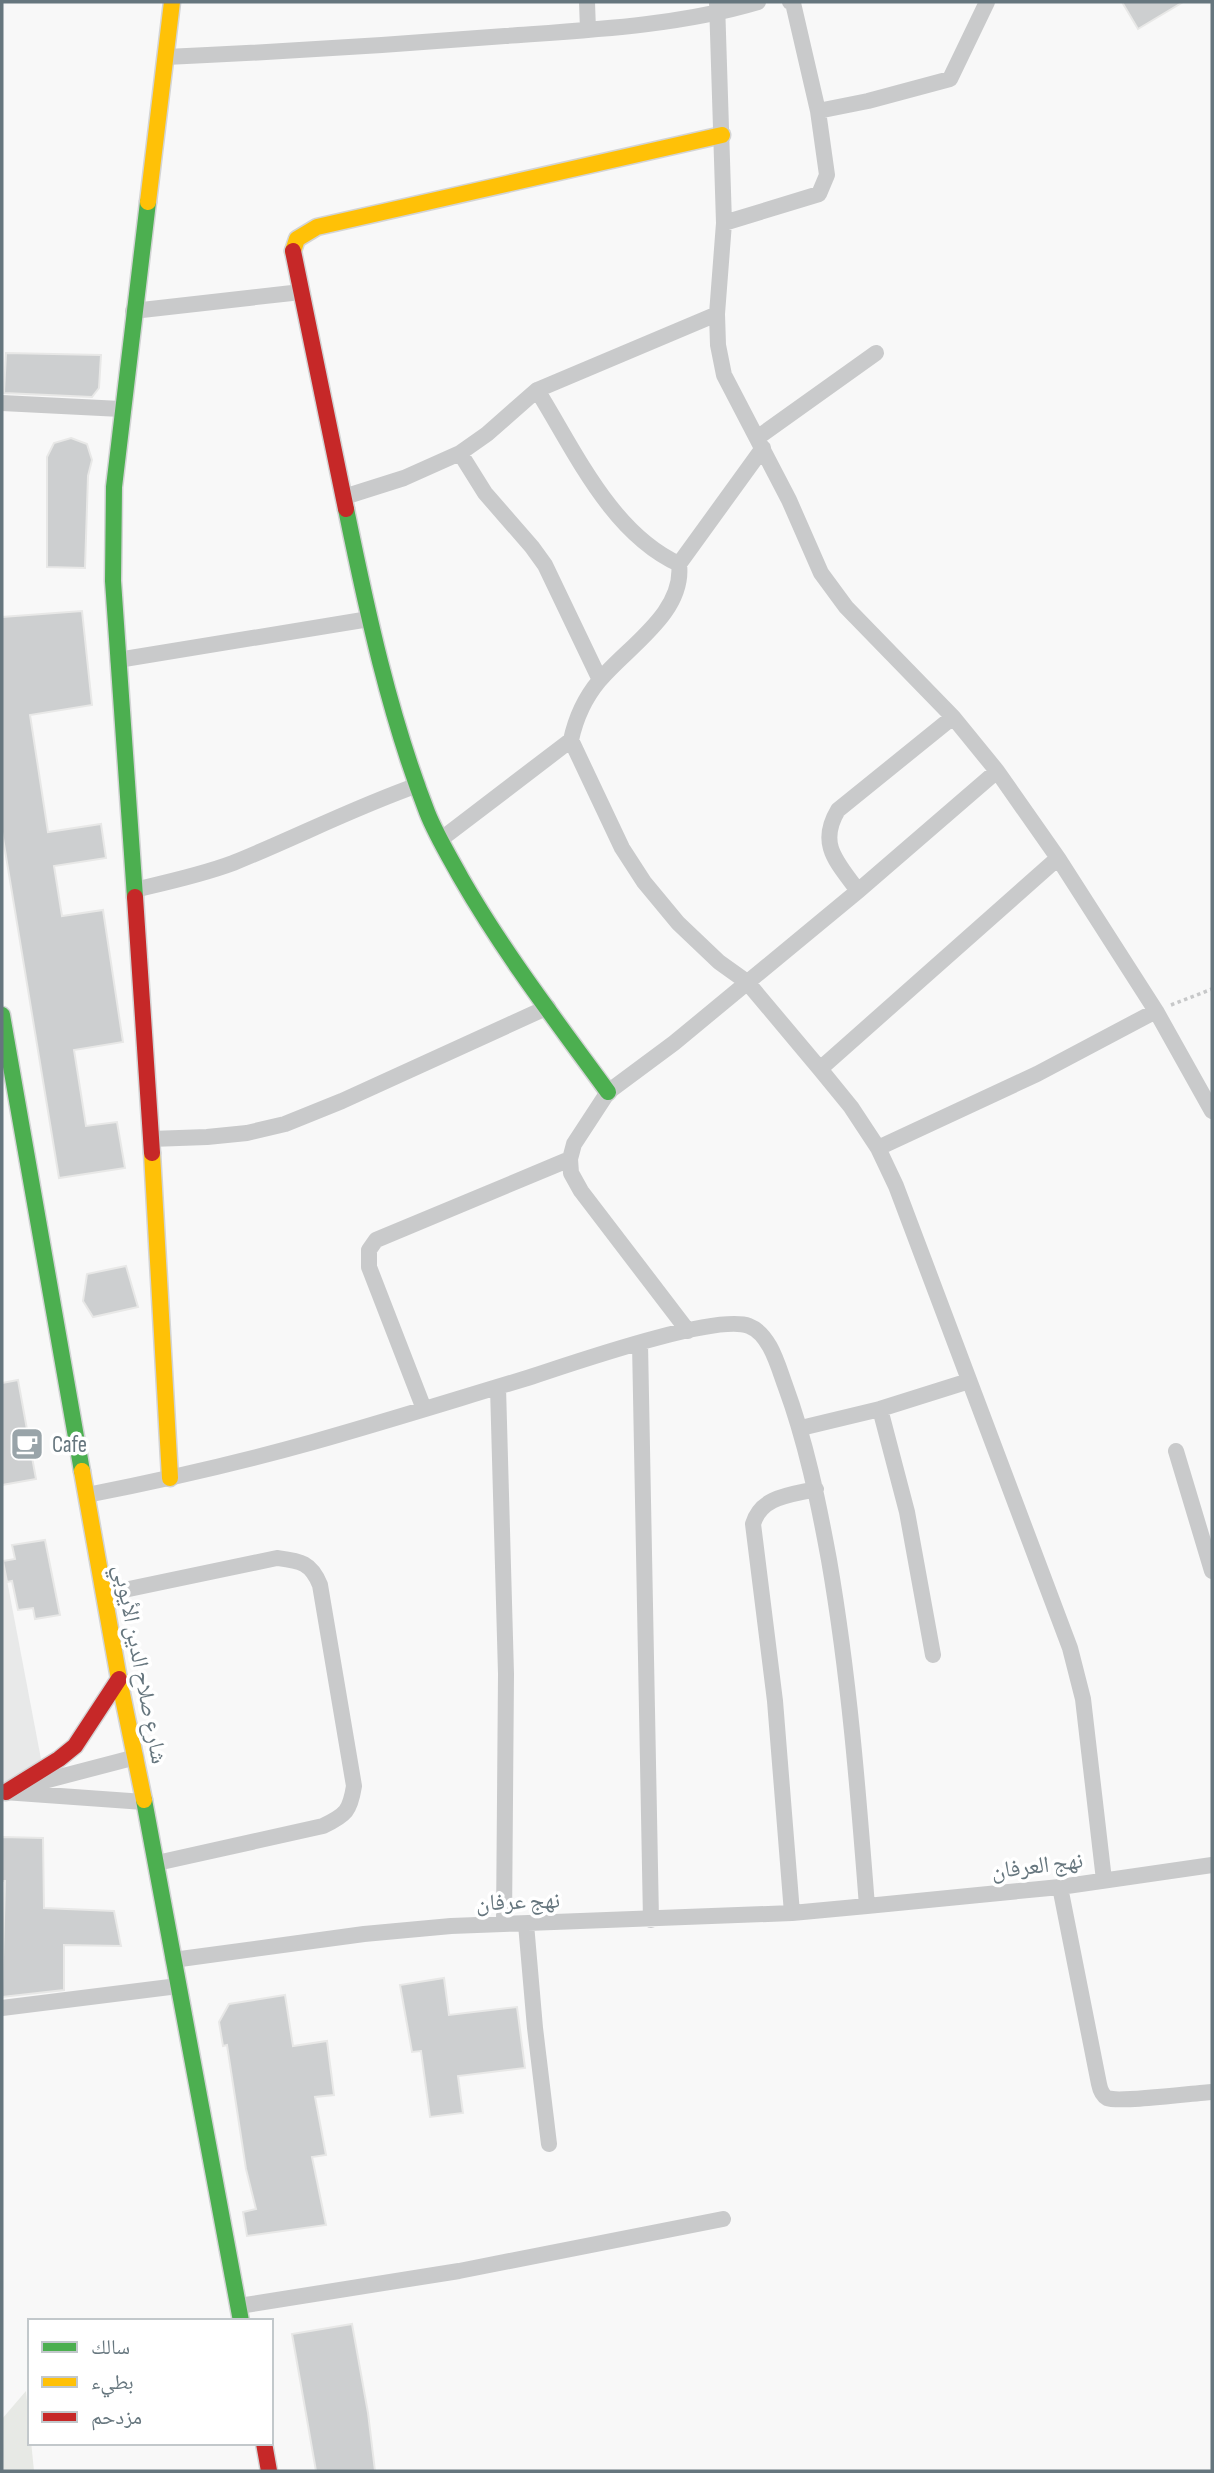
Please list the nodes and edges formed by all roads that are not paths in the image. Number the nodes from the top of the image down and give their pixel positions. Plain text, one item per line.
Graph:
1 (172, 2) edge
2 (587, 2) edge
3 (758, 2) edge
4 (790, 2) edge
5 (987, 2) edge
6 (717, 8) edge
7 (588, 30) junction
8 (166, 57) junction
9 (818, 111) junction
10 (722, 135) junction
11 (724, 223) junction
12 (301, 292) junction
13 (133, 312) junction
14 (717, 314) junction
15 (877, 353) dead end
16 (537, 390) junction
17 (2, 403) edge
18 (121, 410) junction
19 (760, 443) junction
20 (460, 453) junction
21 (344, 497) junction
22 (679, 564) junction
23 (369, 619) junction
24 (118, 660) junction
25 (600, 680) junction
26 (953, 717) junction
27 (570, 740) junction
28 (997, 771) junction
29 (418, 785) junction
30 (440, 840) junction
31 (1058, 858) junction
32 (134, 890) junction
33 (858, 891) junction
34 (747, 982) junction
35 (548, 1007) junction
36 (1156, 1011) junction
37 (2, 1015) edge
38 (820, 1069) junction
39 (608, 1092) junction
40 (1212, 1111) edge
41 (151, 1139) junction
42 (878, 1148) junction
43 (570, 1159) junction
44 (688, 1331) junction
45 (640, 1343) junction
46 (969, 1381) junction
47 (498, 1387) junction
48 (424, 1409) junction
49 (880, 1409) junction
50 (801, 1429) junction
51 (1176, 1451) dead end
52 (170, 1478) junction
53 (816, 1489) junction
54 (87, 1495) junction
55 (1208, 1539) edge
56 (1212, 1571) edge
57 (105, 1594) junction
58 (933, 1656) dead end
59 (119, 1679) junction
60 (136, 1757) junction
61 (4, 1792) edge
62 (144, 1802) junction
63 (157, 1863) junction
64 (1212, 1865) edge
65 (1104, 1880) junction
66 (1060, 1887) junction
67 (867, 1906) junction
68 (792, 1913) junction
69 (651, 1920) junction
70 (504, 1924) junction
71 (526, 1924) junction
72 (173, 1960) junction
73 (178, 1986) junction
74 (2, 2008) edge
75 (1212, 2092) edge
76 (549, 2144) dead end
77 (723, 2219) dead end
78 (240, 2314) edge
79 (264, 2445) edge
80 (269, 2471) edge

1 - 8 street
2 - 7 street
3 - 6 street
4 - 9 street
5 - 9 street
6 - 7 street
6 - 10 street
7 - 8 street
8 - 13 street
9 - 11 street
10 - 11 street
10 - 12 street
11 - 14 street
12 - 13 street
12 - 21 street
13 - 18 street
14 - 16 street
14 - 19 street
15 - 19 street
16 - 20 street
16 - 22 street
17 - 18 street
18 - 24 street
19 - 22 street
19 - 26 street
20 - 21 street
20 - 25 street
21 - 23 street
22 - 25 street
23 - 24 street
23 - 29 street
24 - 32 street
25 - 27 street
26 - 28 street
26 - 33 street
27 - 30 street
27 - 34 street
28 - 31 street
28 - 33 street
29 - 30 street
29 - 32 street
30 - 35 street
31 - 36 street
31 - 38 street
32 - 41 street
33 - 34 street
34 - 38 street
34 - 39 street
35 - 39 street
35 - 41 street
36 - 40 street
36 - 42 street
37 - 54 street, شارع صلاح الدين الأيوبي
38 - 42 street
39 - 43 street
41 - 52 street
42 - 46 street
43 - 44 street
43 - 48 street
44 - 45 street
44 - 50 street
45 - 47 street
45 - 69 street
46 - 49 street
46 - 65 street
47 - 48 street
47 - 70 street
48 - 52 street
49 - 50 street
49 - 58 street
50 - 53 street
51 - 55 street
52 - 54 street
53 - 67 street
53 - 68 street
54 - 57 street, شارع صلاح الدين الأيوبي
55 - 56 street
57 - 59 street, شارع صلاح الدين الأيوبي
57 - 63 street
59 - 60 street, شارع صلاح الدين الأيوبي
59 - 61 street
60 - 61 street
60 - 62 street, شارع صلاح الدين الأيوبي
61 - 62 street
62 - 63 street, شارع صلاح الدين الأيوبي
63 - 72 street, شارع صلاح الدين الأيوبي
64 - 65 street, نهج العرفان
65 - 66 street, نهج العرفان
66 - 67 street, نهج العرفان
66 - 75 street
67 - 68 street, نهج عرفان
68 - 69 street, نهج عرفان
69 - 71 street, نهج عرفان
70 - 71 street, نهج عرفان
70 - 72 street, نهج عرفان
71 - 76 street
72 - 73 street, شارع صلاح الدين الأيوبي
73 - 74 street
73 - 78 street, شارع صلاح الدين الأيوبي
77 - 78 street
79 - 80 street

